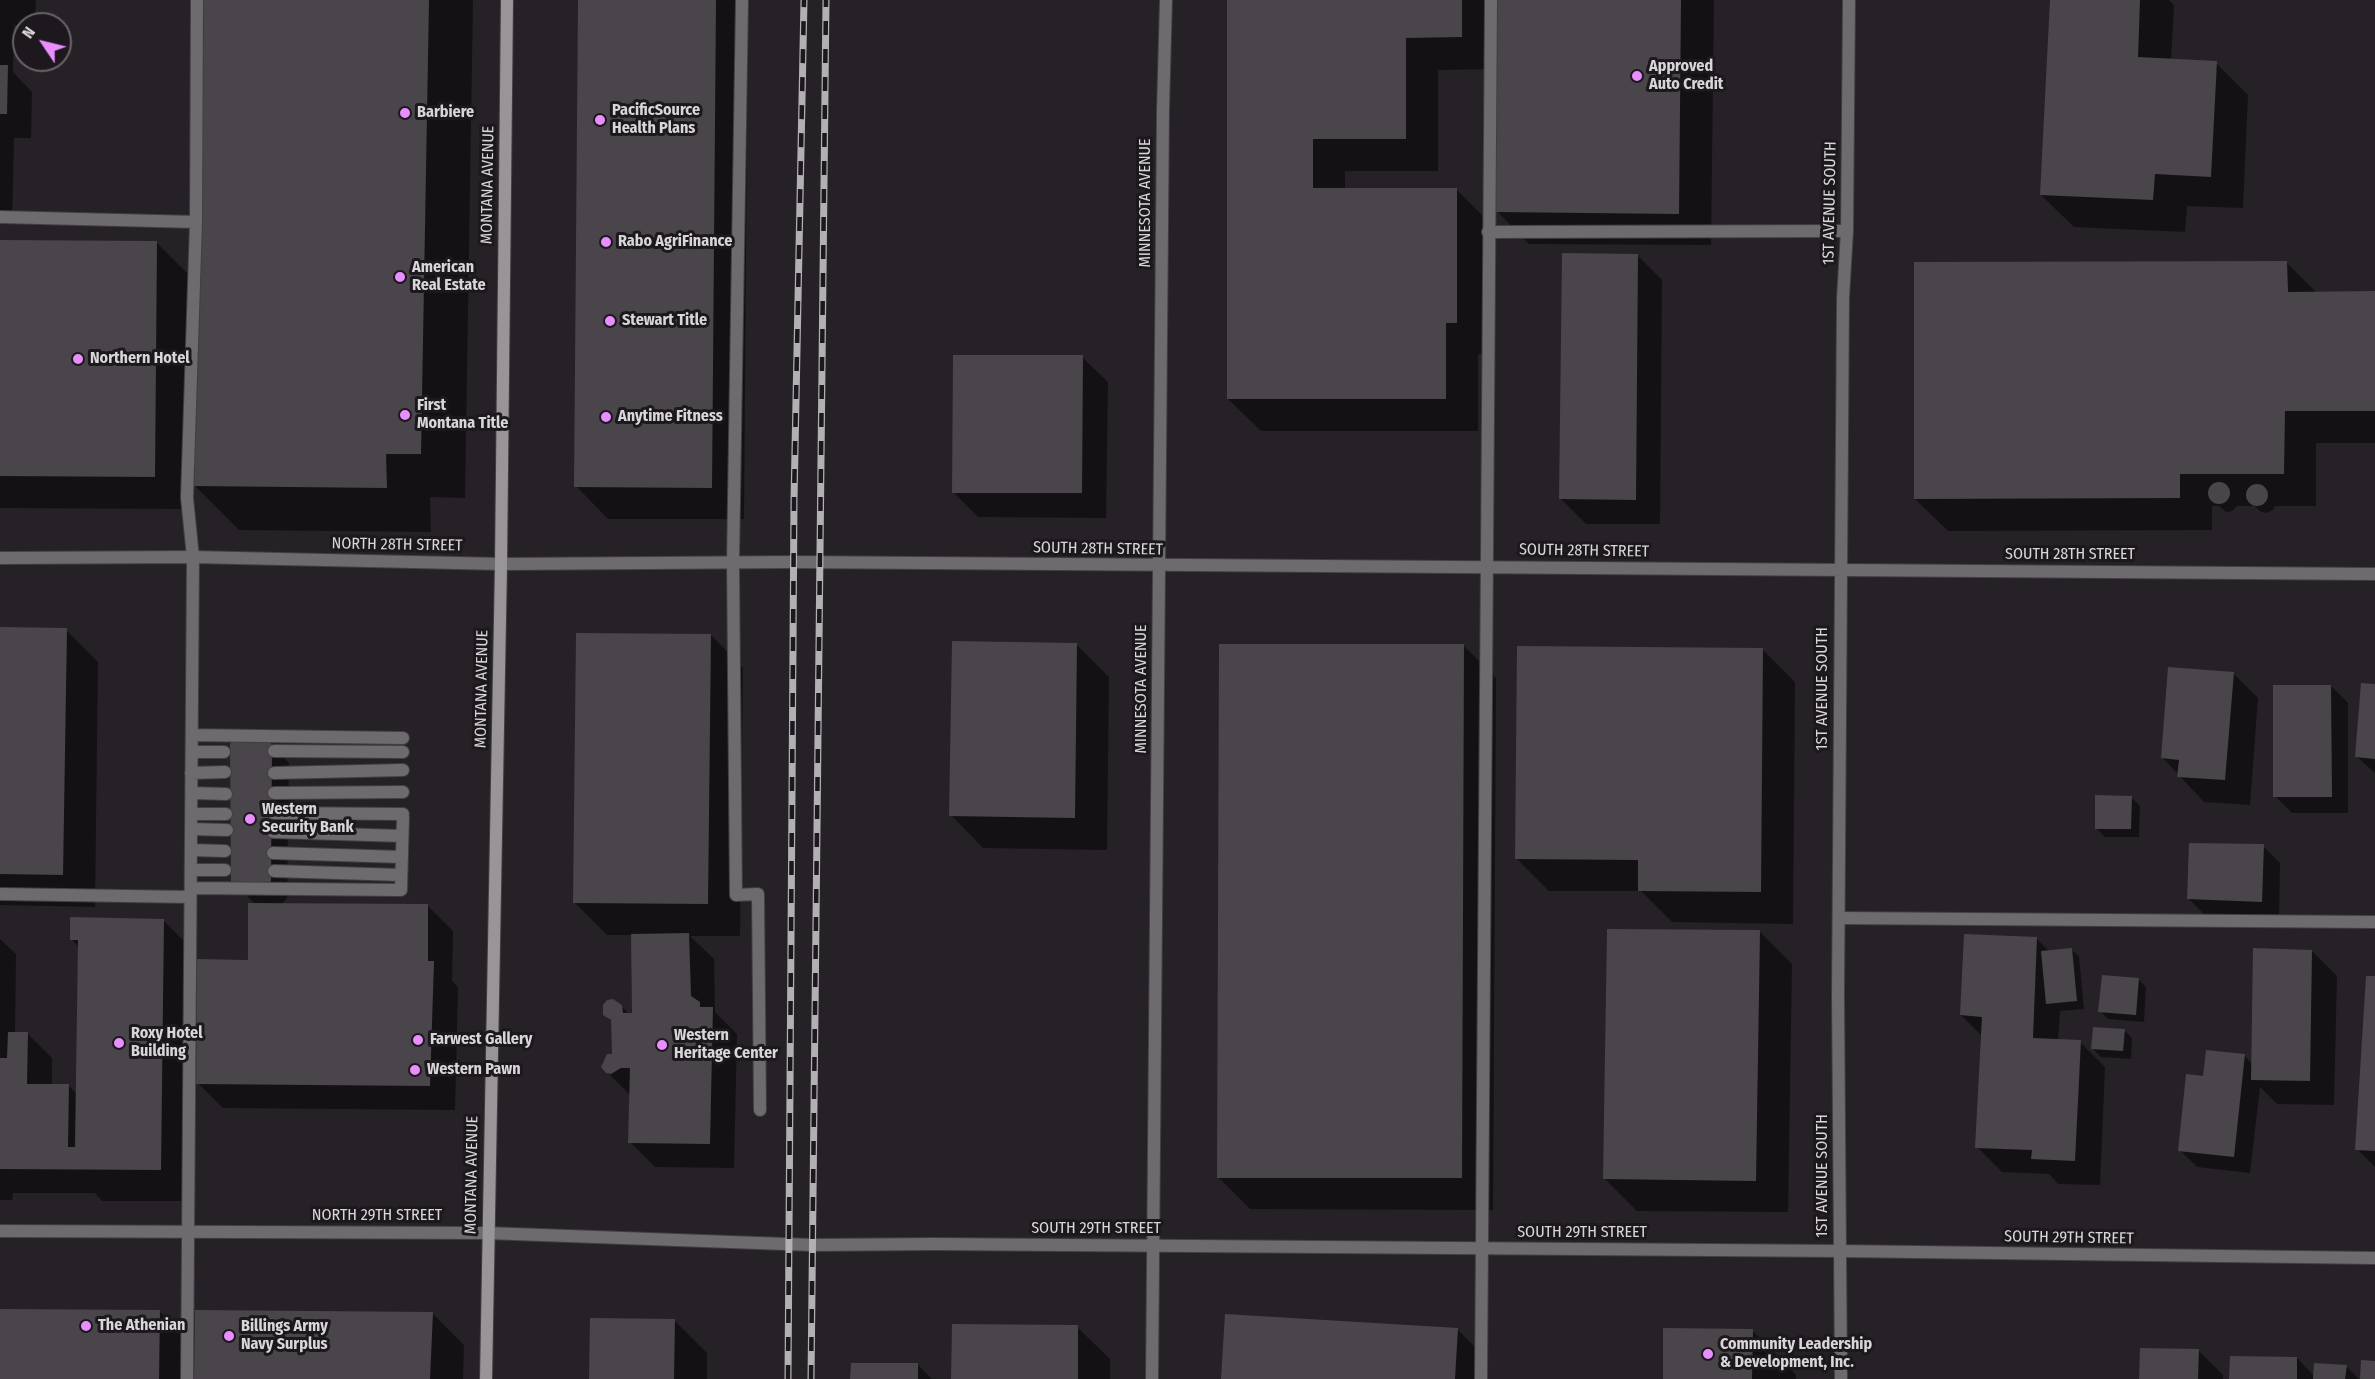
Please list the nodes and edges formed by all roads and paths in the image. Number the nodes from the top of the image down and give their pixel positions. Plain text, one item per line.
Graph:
1 (197, 0) edge
2 (507, 0) edge
3 (742, 0) edge
4 (1166, 0) edge
5 (1491, 0) edge
6 (1849, 0) edge
7 (0, 217) edge
8 (196, 222) junction
9 (1847, 231) junction
10 (1488, 232) junction
11 (193, 557) junction
12 (0, 558) edge
13 (734, 562) junction
14 (794, 562) joint
15 (501, 564) junction
16 (1160, 566) junction
17 (1487, 567) junction
18 (1841, 570) junction
19 (2375, 574) edge
20 (192, 735) junction
21 (403, 738) dead end
22 (273, 751) dead end
23 (192, 752) junction
24 (224, 752) dead end
25 (403, 752) dead end
26 (403, 770) dead end
27 (225, 772) dead end
28 (191, 773) junction
29 (274, 773) dead end
30 (403, 792) dead end
31 (192, 793) junction
32 (274, 793) dead end
33 (226, 794) dead end
34 (274, 813) dead end
35 (191, 814) junction
36 (226, 814) dead end
37 (191, 829) junction
38 (227, 830) dead end
39 (273, 832) dead end
40 (402, 836) junction
41 (191, 850) junction
42 (225, 851) dead end
43 (273, 853) dead end
44 (402, 857) junction
45 (191, 870) junction
46 (225, 870) dead end
47 (274, 872) dead end
48 (401, 875) junction
49 (191, 892) junction
50 (0, 894) edge
51 (1839, 918) junction
52 (2375, 922) edge
53 (760, 1110) dead end
54 (0, 1231) edge
55 (188, 1232) junction
56 (487, 1233) junction
57 (790, 1244) joint
58 (1153, 1246) junction
59 (1482, 1249) junction
60 (1840, 1251) junction
61 (2375, 1258) edge
62 (187, 1379) edge
63 (486, 1379) edge
64 (1152, 1379) edge
65 (1481, 1379) edge
66 (1841, 1379) edge

1 - 8 street
2 - 15 main road, MONTANA AVENUE
3 - 13 street
4 - 16 street, MINNESOTA AVENUE
5 - 10 street
6 - 9 street, 1ST AVENUE SOUTH
7 - 8 street
8 - 11 street
9 - 10 street
9 - 18 street, 1ST AVENUE SOUTH
10 - 17 street
11 - 12 street, NORTH 28TH STREET
11 - 15 street, NORTH 28TH STREET
11 - 20 street
13 - 14 street, NORTH 28TH STREET
13 - 15 street, NORTH 28TH STREET
13 - 53 street
14 - 16 street, SOUTH 28TH STREET
15 - 56 main road, MONTANA AVENUE
16 - 17 street, SOUTH 28TH STREET
16 - 58 street, MINNESOTA AVENUE
17 - 18 street, SOUTH 28TH STREET
17 - 59 street
18 - 19 street, SOUTH 28TH STREET
18 - 51 street, 1ST AVENUE SOUTH
20 - 21 street
20 - 23 street
22 - 25 street
23 - 24 street
23 - 28 street
26 - 29 street
27 - 28 street
28 - 31 street
30 - 32 street
31 - 33 street
31 - 35 street
34 - 40 street
35 - 36 street
35 - 37 street
37 - 38 street
37 - 41 street
39 - 40 street
40 - 44 street
41 - 42 street
41 - 45 street
43 - 44 street
44 - 48 street
45 - 46 street
45 - 49 street
47 - 48 street
48 - 49 street
49 - 50 street
49 - 55 street
51 - 52 street
51 - 60 street, 1ST AVENUE SOUTH
54 - 55 street, NORTH 29TH STREET
55 - 56 street, NORTH 29TH STREET
55 - 62 street
56 - 57 street, NORTH 29TH STREET
56 - 63 main road, MONTANA AVENUE
57 - 58 street, SOUTH 29TH STREET
58 - 59 street, SOUTH 29TH STREET
58 - 64 street, MINNESOTA AVENUE
59 - 60 street, SOUTH 29TH STREET
59 - 65 street
60 - 61 street, SOUTH 29TH STREET
60 - 66 street, 1ST AVENUE SOUTH

